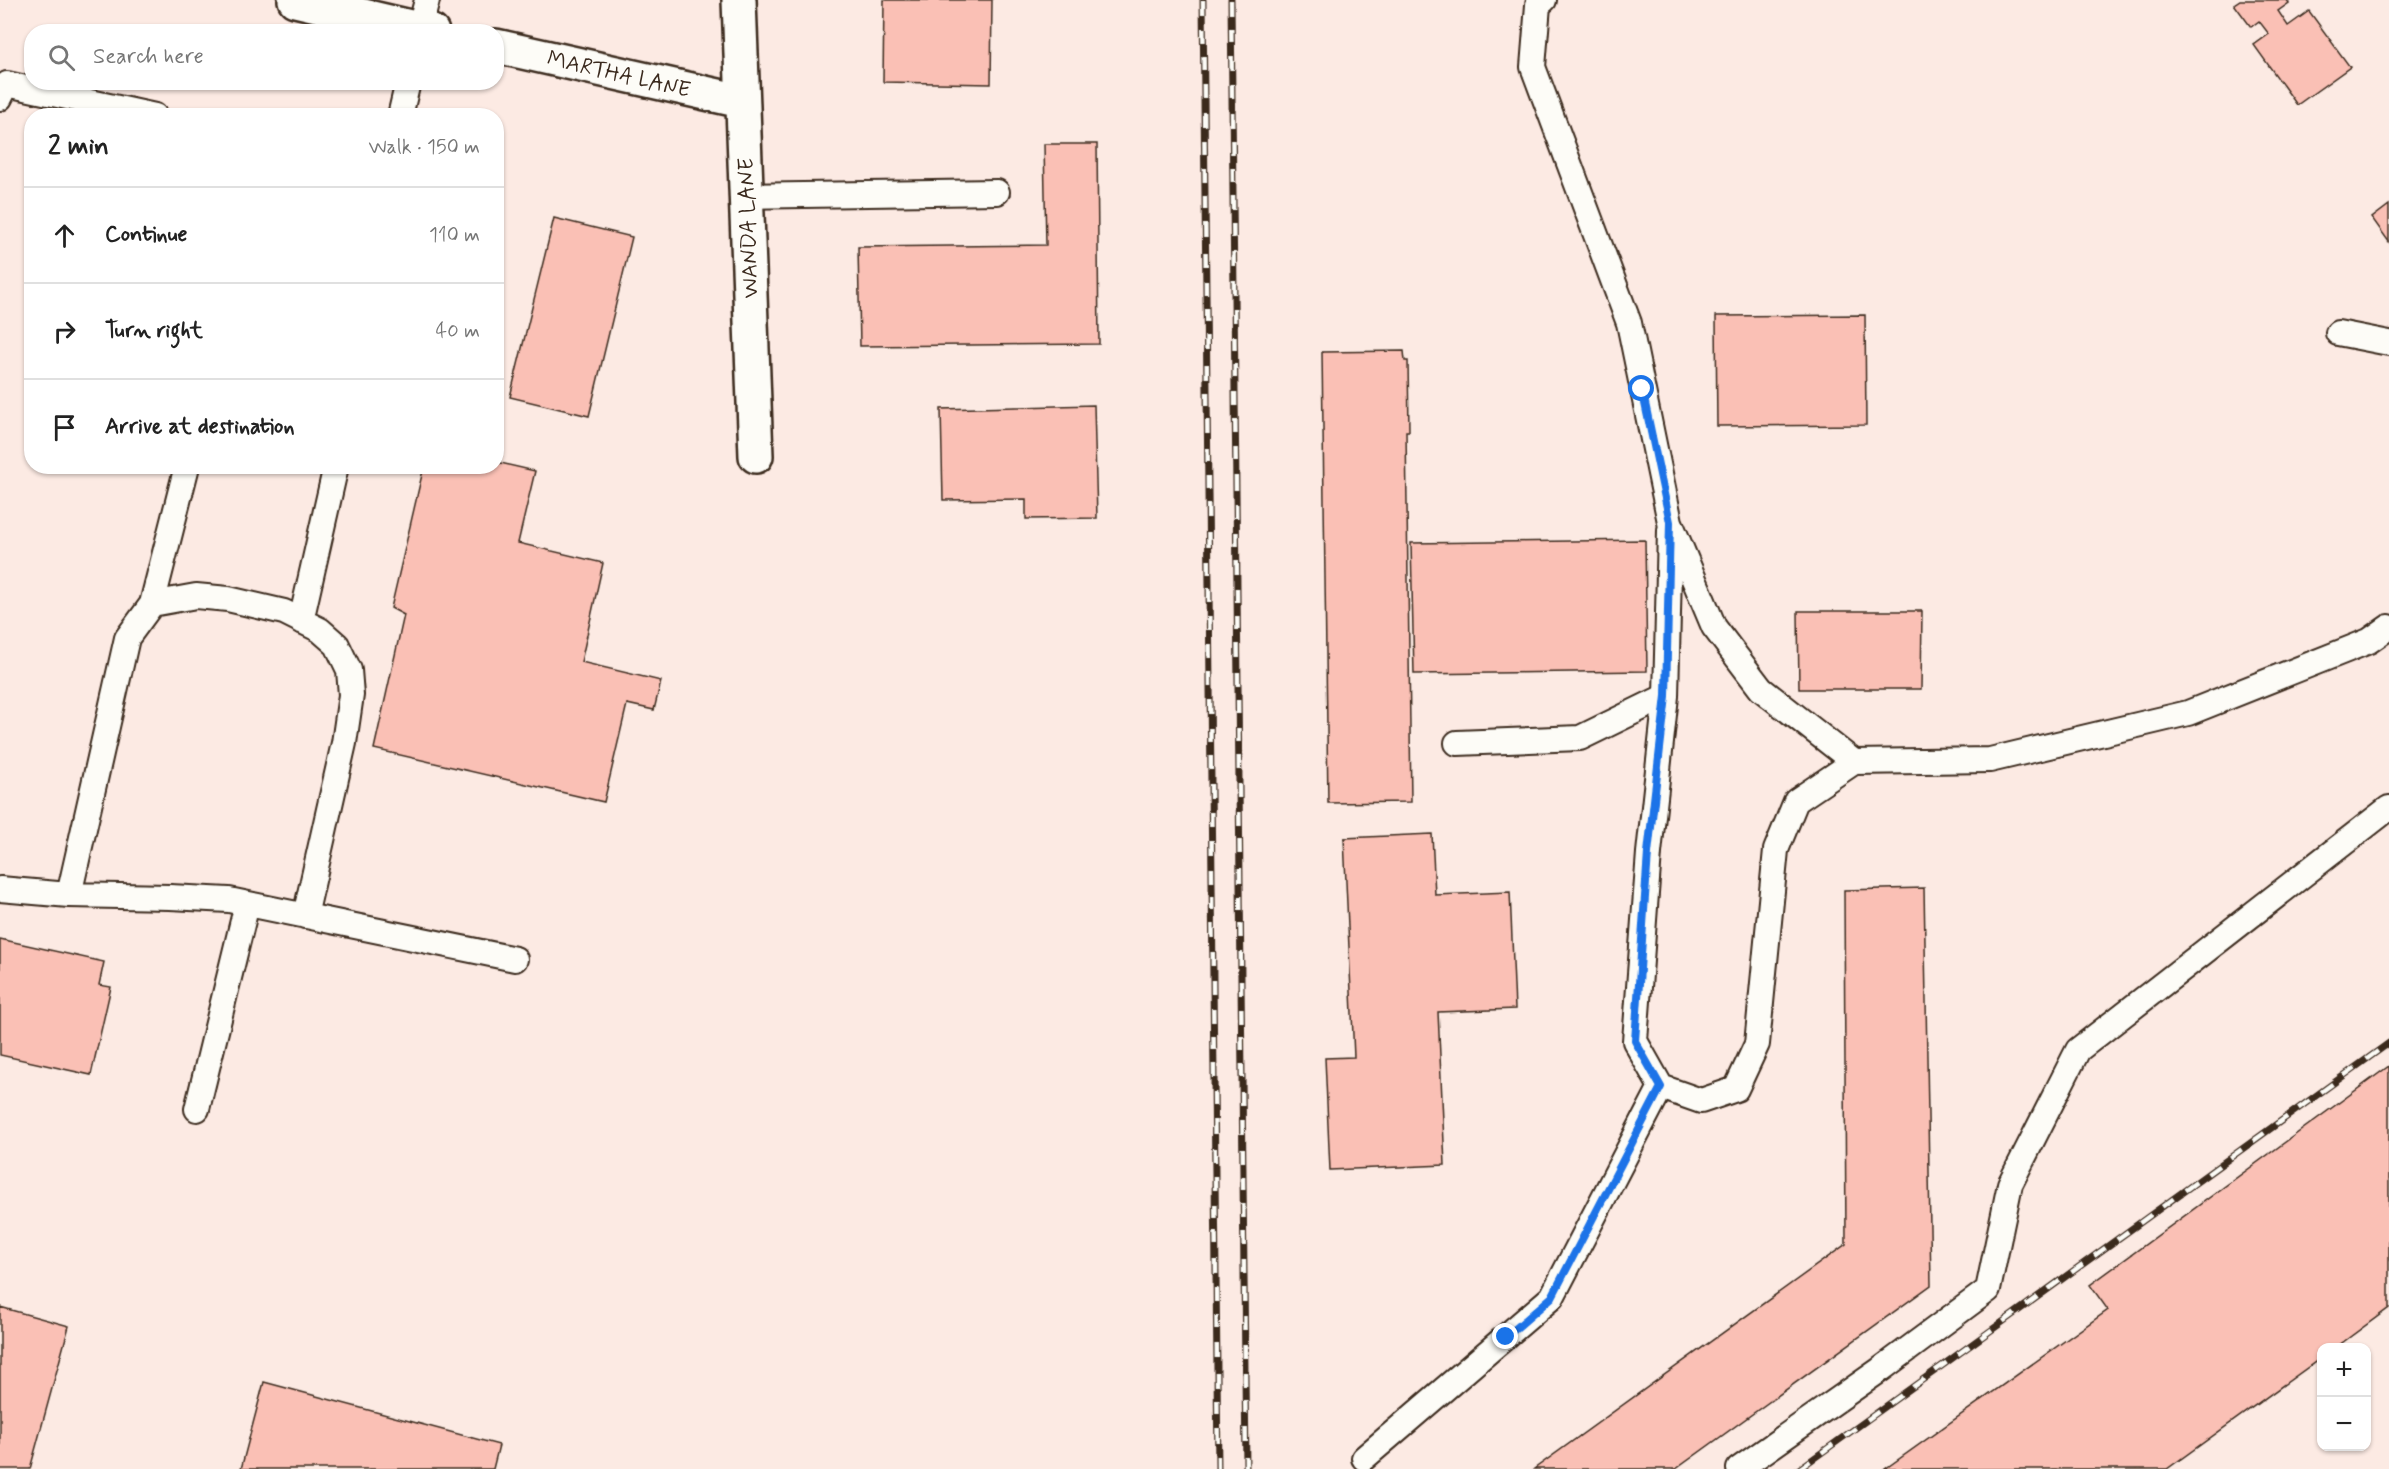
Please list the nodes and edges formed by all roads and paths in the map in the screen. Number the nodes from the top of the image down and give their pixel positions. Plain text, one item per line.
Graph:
1 (295, 0) edge
2 (739, 0) edge
3 (1544, 0) edge
4 (424, 23) edge
5 (504, 48) edge
6 (24, 88) edge
7 (35, 90) edge
8 (406, 90) edge
9 (0, 98) edge
10 (741, 101) junction
11 (118, 108) edge
12 (402, 108) edge
13 (996, 192) dead end
14 (746, 196) junction
15 (2338, 333) dead end
16 (2389, 343) edge
17 (756, 456) dead end
18 (185, 474) edge
19 (334, 474) edge
20 (1670, 522) junction
21 (152, 604) junction
22 (301, 621) junction
23 (2389, 627) edge
24 (1666, 696) junction
25 (1457, 743) dead end
26 (1854, 762) junction
27 (2389, 808) edge
28 (0, 889) edge
29 (69, 895) junction
30 (247, 904) junction
31 (305, 916) junction
32 (515, 959) dead end
33 (1661, 1087) junction
34 (197, 1109) dead end
35 (1364, 1458) dead end
36 (1739, 1469) edge

1 - 4 street
2 - 10 street, WANDA LANE
3 - 20 lane
5 - 10 street, MARTHA LANE
6 - 9 lane
7 - 11 lane
8 - 12 lane
10 - 14 street, WANDA LANE
13 - 14 lane
14 - 17 street, WANDA LANE
15 - 16 lane
18 - 21 lane
19 - 22 lane
20 - 24 lane
20 - 26 lane
21 - 22 lane
21 - 29 lane
22 - 31 lane
23 - 26 lane
24 - 25 lane
24 - 33 lane
26 - 33 lane
27 - 36 lane
28 - 29 lane
29 - 30 lane
30 - 31 lane
30 - 34 lane
31 - 32 lane
33 - 35 lane

